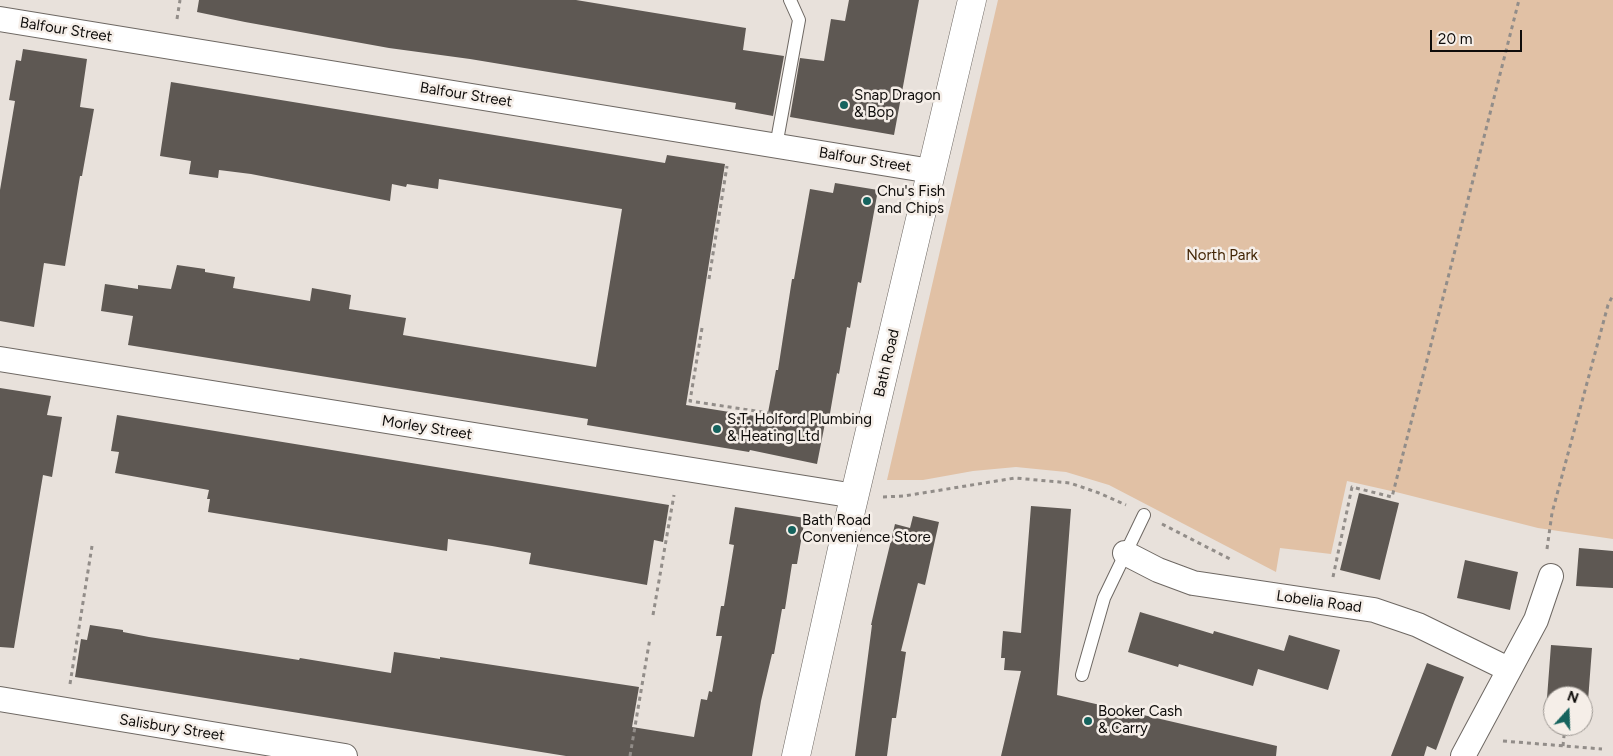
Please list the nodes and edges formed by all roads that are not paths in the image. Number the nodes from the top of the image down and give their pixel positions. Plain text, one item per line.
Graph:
1 (790, 0) edge
2 (972, 0) edge
3 (0, 19) edge
4 (776, 146) junction
5 (931, 171) junction
6 (0, 359) edge
7 (855, 496) junction
8 (1144, 515) road end
9 (1125, 553) junction
10 (1551, 576) road end
11 (1508, 669) junction
12 (1082, 675) dead end
13 (0, 699) edge
14 (1467, 747) edge
15 (345, 756) edge
16 (796, 756) edge

1 - 4 lane
2 - 5 street, Bath Road
3 - 4 street, Balfour Street
4 - 5 street, Balfour Street
5 - 7 street, Bath Road
6 - 7 street, Morley Street
7 - 16 street, Bath Road
8 - 9 lane
9 - 11 street, Lobelia Road
9 - 12 lane
10 - 11 street
11 - 14 street
13 - 15 street, Salisbury Street

